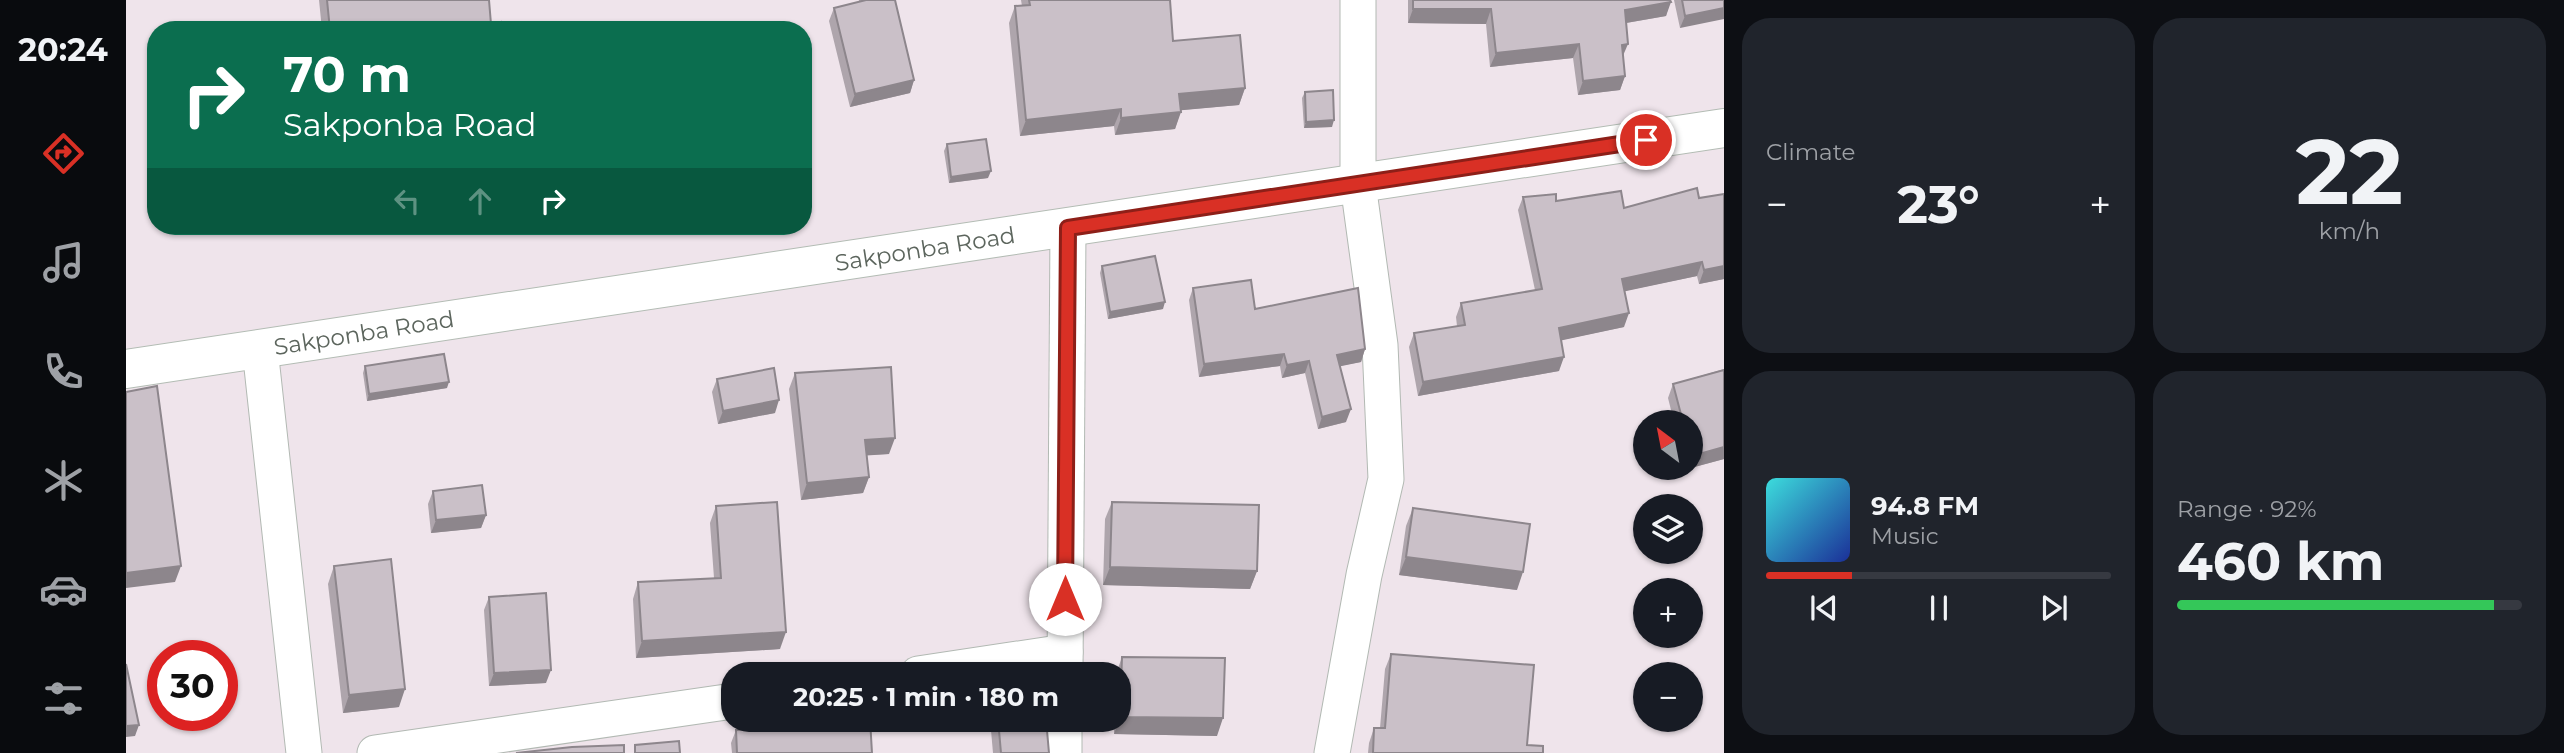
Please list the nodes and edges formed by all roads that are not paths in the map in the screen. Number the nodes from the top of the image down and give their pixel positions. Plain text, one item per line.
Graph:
1 (1358, 0) edge
2 (1724, 128) edge
3 (1358, 184) junction
4 (1068, 228) junction
5 (260, 349) junction
6 (126, 369) edge
7 (1065, 662) edge
8 (721, 703) edge
9 (1064, 732) edge
10 (304, 753) edge
11 (375, 753) edge
12 (1064, 753) edge
13 (1332, 753) edge

1 - 3 street
2 - 3 main road, Sakponba Road
3 - 4 main road, Sakponba Road
3 - 13 street
4 - 5 main road, Sakponba Road
4 - 7 street
5 - 6 main road, Sakponba Road
5 - 10 street
8 - 11 street
9 - 12 street

